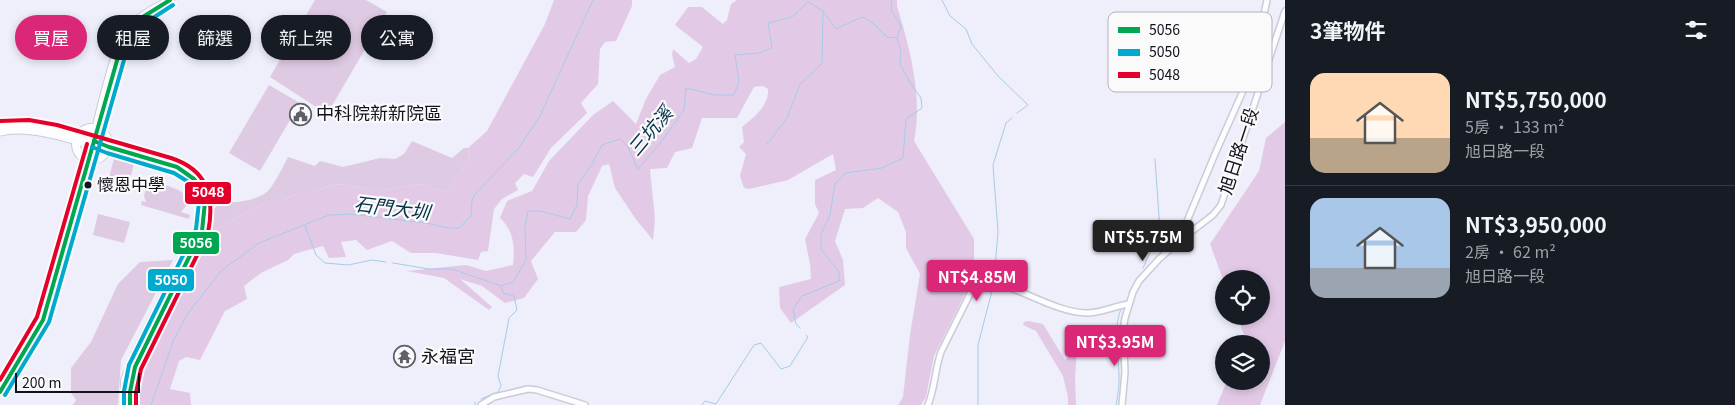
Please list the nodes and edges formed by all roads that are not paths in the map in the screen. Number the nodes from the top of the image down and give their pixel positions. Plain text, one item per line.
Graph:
1 (170, 0) edge
2 (1285, 11) edge
3 (1272, 50) edge
4 (1243, 92) edge
5 (1258, 92) edge
6 (0, 127) edge
7 (97, 128) junction
8 (0, 132) edge
9 (77, 138) junction
10 (93, 144) junction
11 (108, 150) junction
12 (88, 160) junction
13 (1183, 238) junction
14 (1128, 304) junction
15 (0, 392) edge
16 (125, 405) edge
17 (130, 405) edge
18 (481, 405) edge
19 (585, 405) edge
20 (928, 405) edge
21 (1122, 405) edge

1 - 7 main road
2 - 3 street, 旭日路一段
4 - 13 street
5 - 13 street, 旭日路一段
6 - 9 main road
7 - 9 main road
7 - 10 main road
7 - 11 main road
8 - 9 main road
9 - 10 main road
9 - 12 main road
10 - 11 main road
10 - 12 street
11 - 12 main road
11 - 16 main road
11 - 17 main road
12 - 15 street
13 - 14 street, 旭日路一段
14 - 20 street
14 - 21 street, 旭日路一段
18 - 19 street

